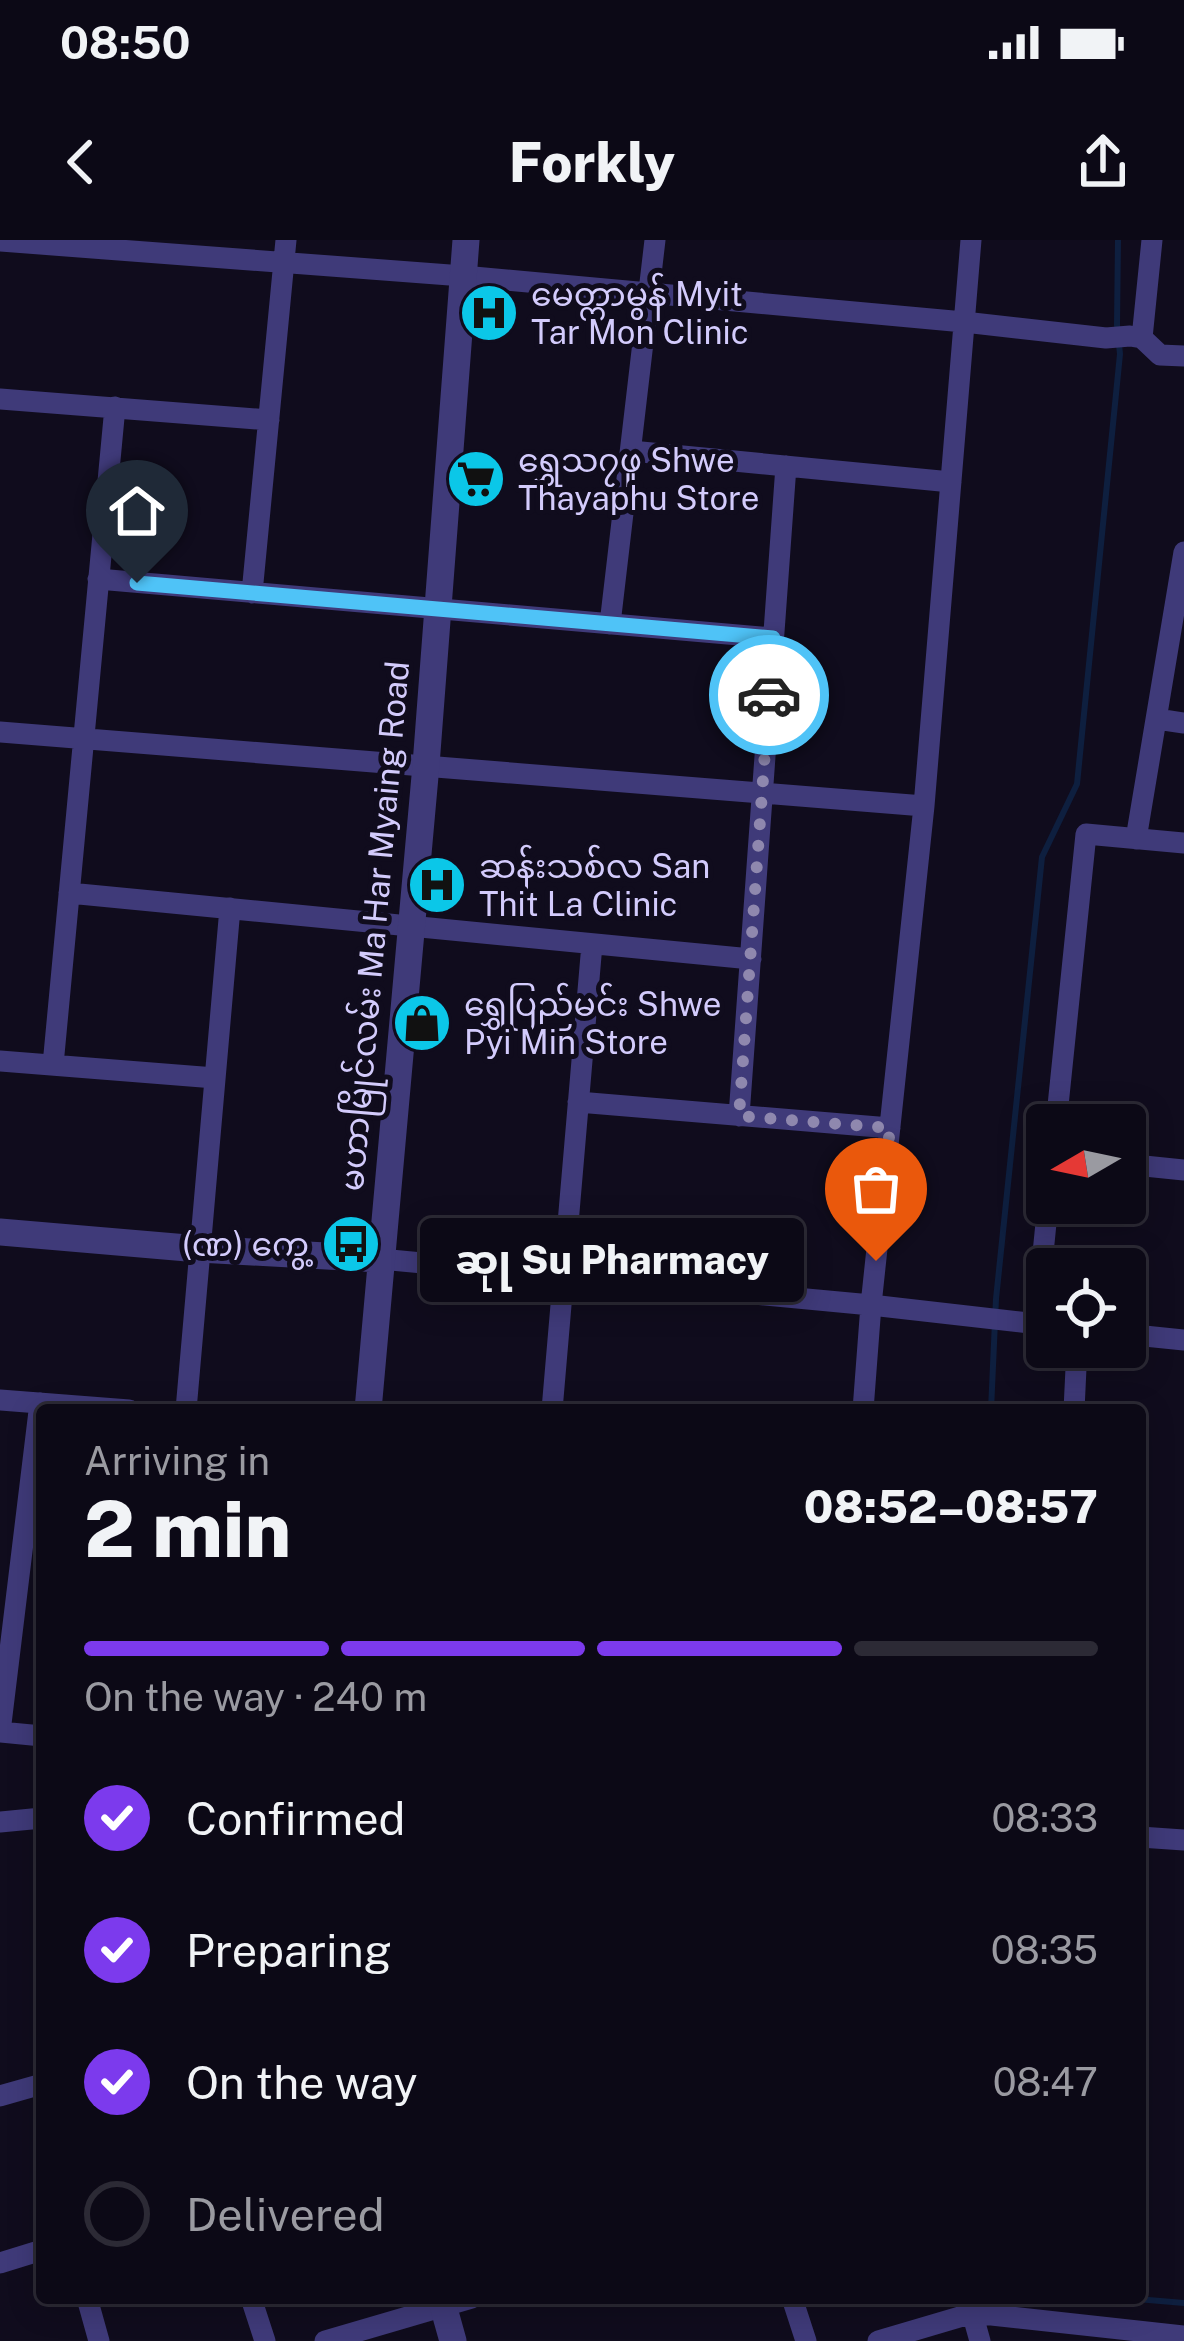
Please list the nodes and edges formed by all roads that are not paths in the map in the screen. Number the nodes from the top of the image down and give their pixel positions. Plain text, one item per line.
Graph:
1 (466, 240) edge
2 (655, 240) edge
3 (971, 240) edge
4 (1152, 240) edge
5 (0, 241) edge
6 (285, 251) edge
7 (463, 276) junction
8 (650, 293) junction
9 (964, 322) junction
10 (1136, 337) junction
11 (1184, 356) edge
12 (0, 399) edge
13 (115, 407) junction
14 (268, 420) junction
15 (631, 451) junction
16 (786, 466) junction
17 (951, 482) junction
18 (1184, 552) edge
19 (98, 579) junction
20 (252, 593) junction
21 (438, 609) junction
22 (610, 624) junction
23 (773, 638) junction
24 (1156, 719) junction
25 (1184, 723) edge
26 (0, 732) edge
27 (84, 739) junction
28 (426, 765) junction
29 (762, 794) junction
30 (924, 806) junction
31 (1136, 839) junction
32 (1184, 843) edge
33 (69, 893) junction
34 (230, 908) junction
35 (412, 928) junction
36 (592, 944) junction
37 (751, 958) junction
38 (0, 1061) edge
39 (52, 1065) junction
40 (215, 1078) junction
41 (578, 1102) junction
42 (1058, 1104) edge
43 (739, 1116) junction
44 (890, 1128) junction
45 (1146, 1166) edge
46 (1184, 1170) edge
47 (0, 1232) edge
48 (200, 1249) junction
49 (380, 1258) junction
50 (563, 1276) junction
51 (871, 1305) junction
52 (1026, 1322) edge
53 (1146, 1336) edge
54 (1184, 1340) edge
55 (1076, 1368) edge
56 (0, 1400) edge
57 (40, 1403) joint
58 (53, 1404) edge
59 (186, 1404) edge
60 (368, 1404) edge
61 (552, 1404) edge
62 (863, 1404) edge
63 (1074, 1404) edge
64 (36, 1478) edge
65 (31, 1572) edge
66 (0, 1732) edge
67 (36, 1735) edge
68 (36, 1819) edge
69 (0, 1822) edge
70 (1146, 1837) edge
71 (1184, 1840) edge
72 (36, 2086) edge
73 (0, 2096) edge
74 (36, 2252) edge
75 (0, 2263) edge
76 (89, 2304) edge
77 (253, 2304) edge
78 (436, 2304) edge
79 (443, 2304) edge
80 (794, 2304) edge
81 (970, 2306) edge
82 (1184, 2336) edge
83 (99, 2341) edge
84 (265, 2341) edge
85 (326, 2341) edge
86 (453, 2341) edge
87 (806, 2341) edge
88 (878, 2341) edge
89 (980, 2341) edge

1 - 7 street, မဟာမြိုင်လမ်း Ma Har Myaing Road
2 - 8 street
3 - 9 street
4 - 10 street
5 - 6 street
6 - 7 street
6 - 14 street
7 - 8 street
7 - 21 street, မဟာမြိုင်လမ်း Ma Har Myaing Road
8 - 9 street
8 - 15 street
9 - 10 street
9 - 17 street
10 - 11 street
12 - 13 street
13 - 14 street
13 - 19 street
14 - 20 street
15 - 16 street
15 - 22 street
16 - 17 street
16 - 23 street
17 - 30 street
18 - 24 street
19 - 20 street
19 - 27 street
20 - 21 street
21 - 22 street
21 - 28 street, မဟာမြိုင်လမ်း Ma Har Myaing Road
22 - 23 street
23 - 29 street
24 - 25 street
24 - 31 street
26 - 27 street
27 - 28 street
27 - 33 street
28 - 29 street
28 - 35 street, မဟာမြိုင်လမ်း Ma Har Myaing Road
29 - 30 street
29 - 37 street
30 - 44 street
31 - 32 street
31 - 42 street
33 - 34 street
33 - 39 street
34 - 35 street
34 - 40 street
35 - 36 street
35 - 49 street, မဟာမြိုင်လမ်း Ma Har Myaing Road
36 - 37 street
36 - 41 street
37 - 43 street
38 - 39 street
39 - 40 street
40 - 48 street
41 - 43 street
41 - 50 street
43 - 44 street
44 - 51 street
45 - 46 street
47 - 48 street
48 - 49 street
48 - 59 street
49 - 50 street
49 - 60 street, မဟာမြိုင်လမ်း Ma Har Myaing Road
50 - 51 street
50 - 61 street
51 - 52 street
51 - 62 street
53 - 54 street
55 - 63 street
56 - 57 street
57 - 58 street
64 - 65 street
65 - 66 street
66 - 67 street
68 - 69 street
70 - 71 street
72 - 73 street
74 - 75 street
76 - 83 street
77 - 84 street
78 - 85 street
79 - 86 street
80 - 87 street
81 - 82 street
81 - 88 street
81 - 89 street

